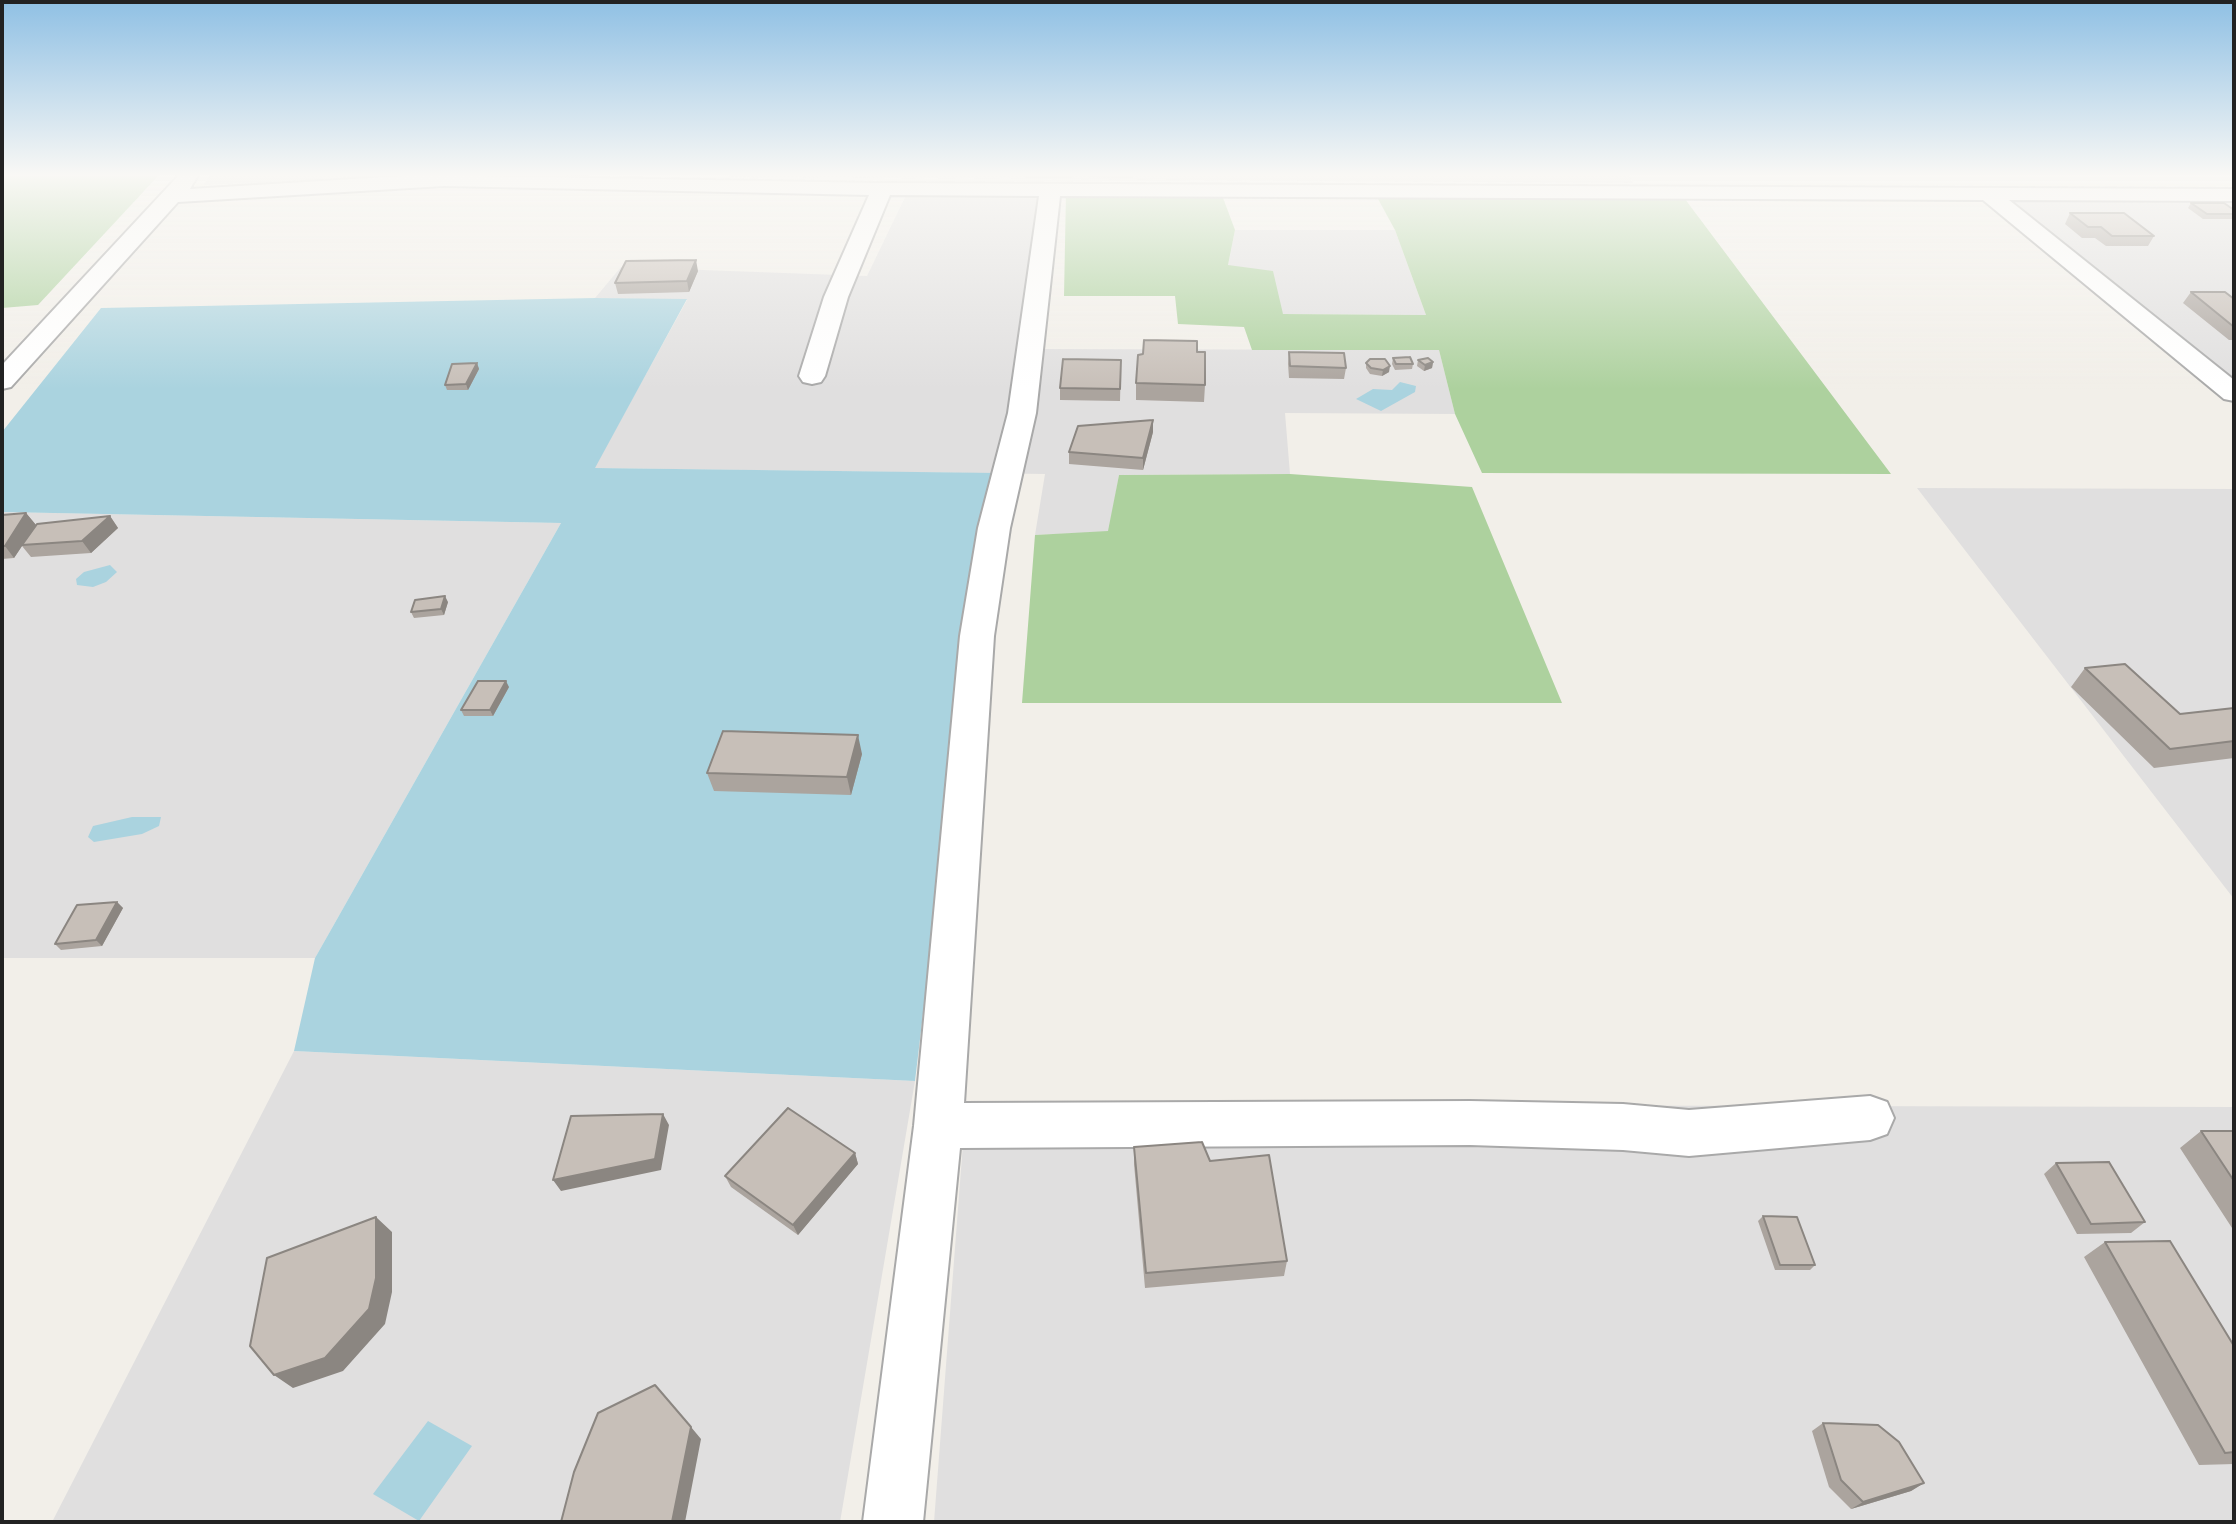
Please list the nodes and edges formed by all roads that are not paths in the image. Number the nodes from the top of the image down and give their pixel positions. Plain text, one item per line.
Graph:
1 (127, 246) edge
2 (858, 246) edge
3 (1043, 246) edge
4 (2052, 246) edge
5 (812, 376) dead end
6 (2, 381) edge
7 (2234, 393) edge
8 (1870, 1118) dead end
9 (938, 1126) junction
10 (893, 1522) edge

1 - 6 street
2 - 5 street
3 - 9 street
4 - 7 street
8 - 9 street
9 - 10 street

